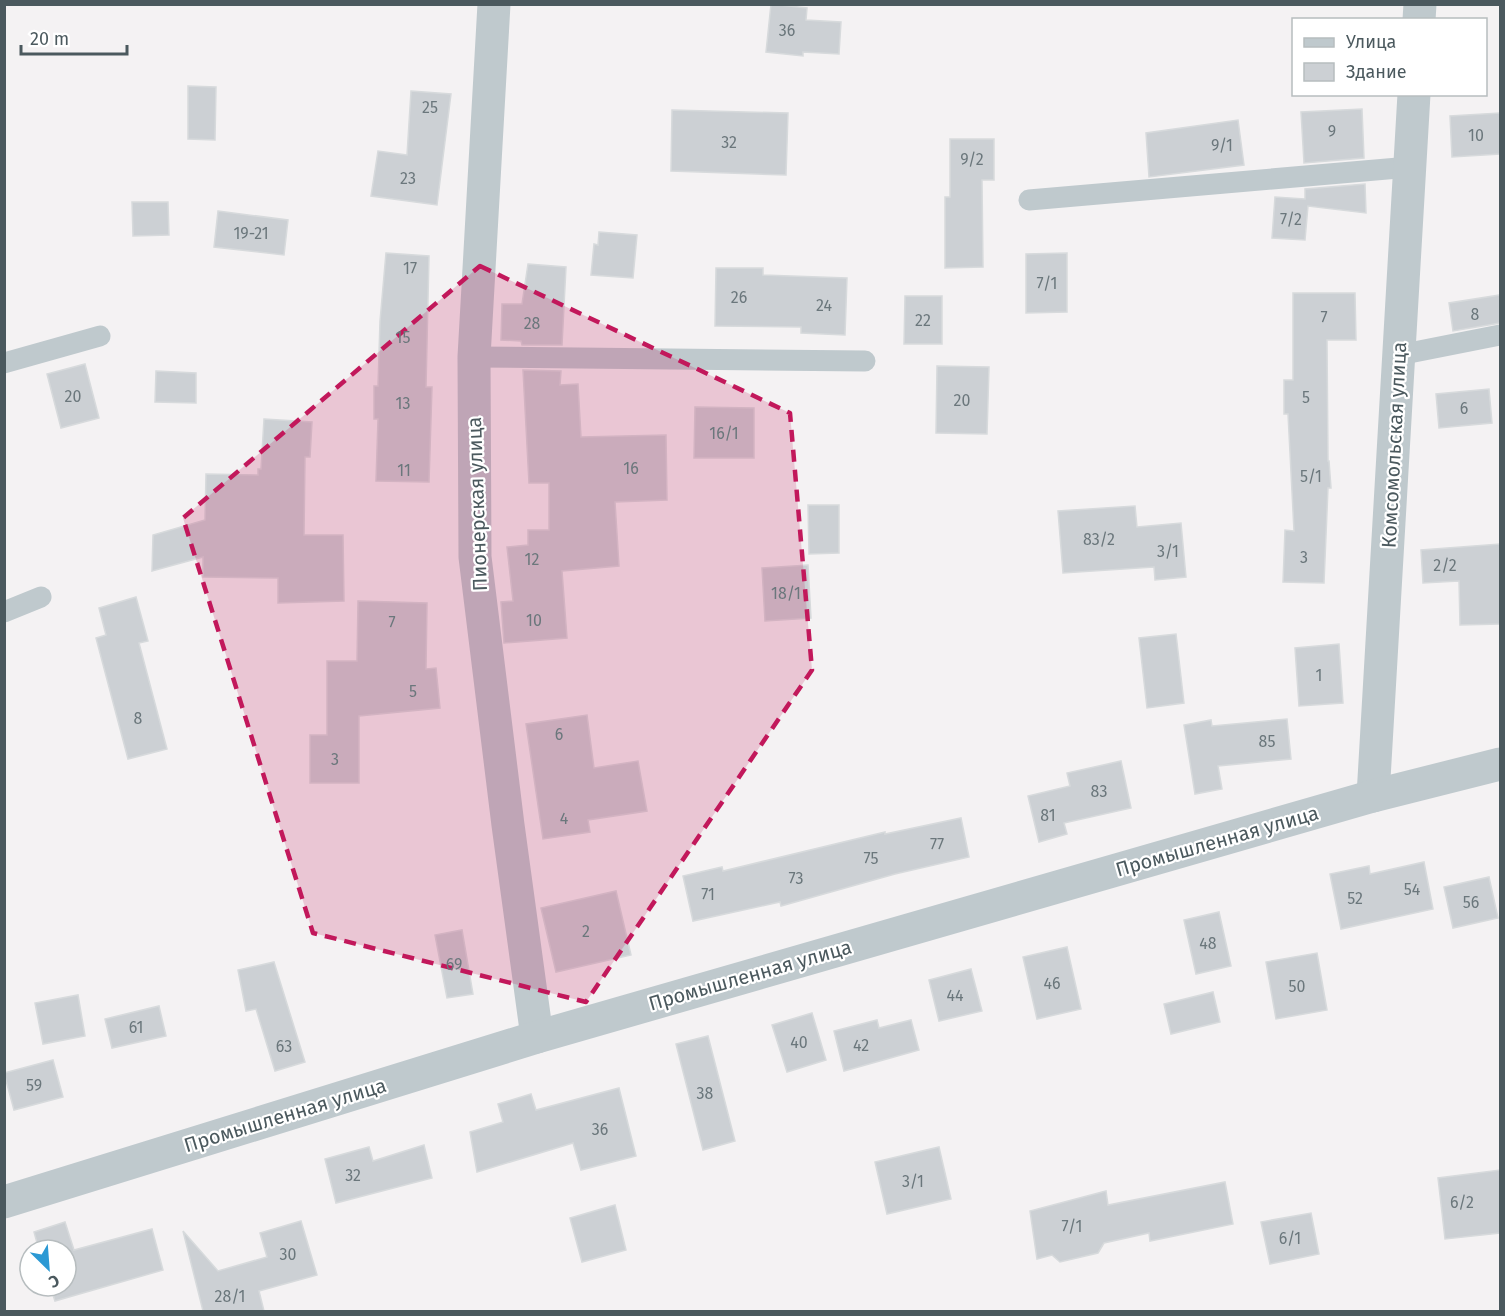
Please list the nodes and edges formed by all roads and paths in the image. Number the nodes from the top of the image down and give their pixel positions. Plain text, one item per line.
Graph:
1 (494, 4) edge
2 (1414, 96) edge
3 (1410, 167) junction
4 (1029, 200) dead end
5 (1500, 335) edge
6 (100, 336) dead end
7 (1399, 355) junction
8 (474, 357) junction
9 (865, 361) dead end
10 (4, 363) edge
11 (41, 597) dead end
12 (4, 612) edge
13 (1500, 764) edge
14 (1373, 796) junction
15 (537, 1037) junction
16 (4, 1202) edge

1 - 8 street, Пионерская улица
2 - 3 street, Комсомольская улица
3 - 4 lane
3 - 7 street, Комсомольская улица
5 - 7 lane
6 - 10 lane
7 - 14 street, Комсомольская улица
8 - 9 lane
8 - 15 street, Пионерская улица
11 - 12 lane
13 - 14 street, Промышленная улица
14 - 15 street, Промышленная улица
15 - 16 street, Промышленная улица

